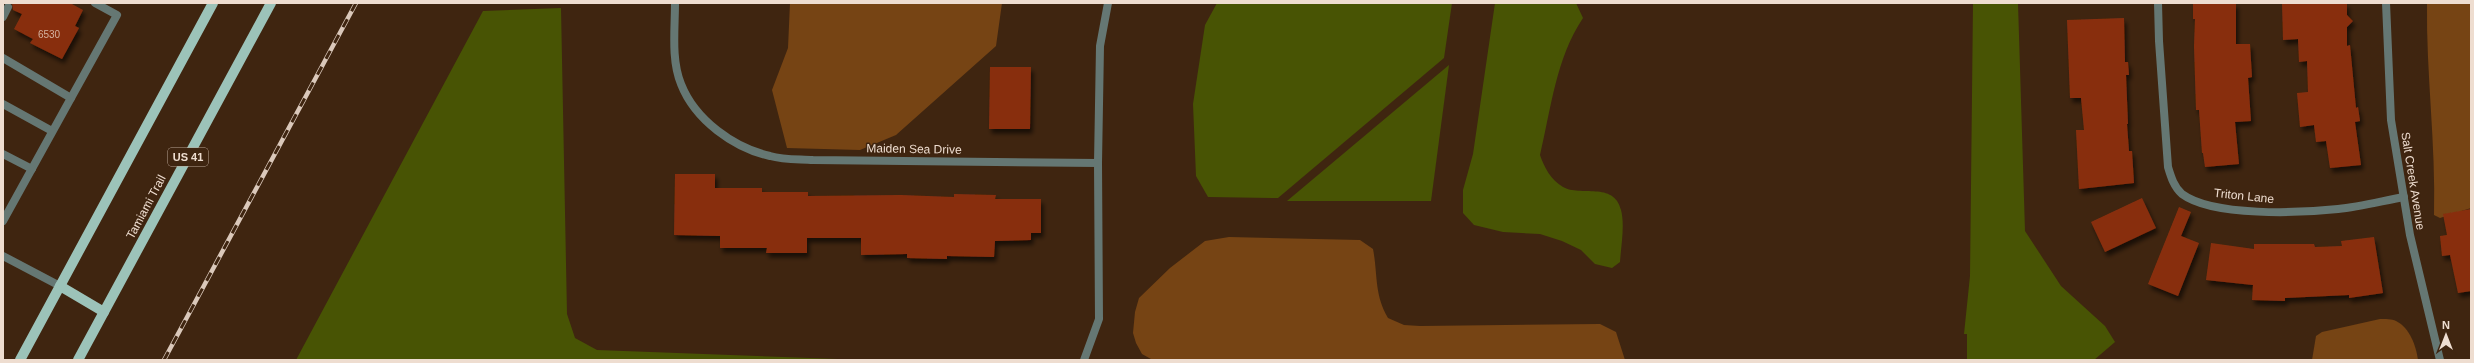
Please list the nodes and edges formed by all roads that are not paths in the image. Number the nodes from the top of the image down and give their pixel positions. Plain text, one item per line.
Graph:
1 (95, 3) edge
2 (214, 3) edge
3 (271, 3) edge
4 (675, 3) edge
5 (1108, 3) edge
6 (2158, 3) edge
7 (2386, 3) edge
8 (8, 7) dead end
9 (3, 17) edge
10 (3, 58) edge
11 (71, 98) junction
12 (3, 104) edge
13 (52, 131) junction
14 (3, 154) edge
15 (1098, 162) junction
16 (32, 169) junction
17 (2404, 197) junction
18 (6, 208) edge
19 (3, 221) edge
20 (3, 256) edge
21 (60, 286) junction
22 (104, 312) junction
23 (20, 360) edge
24 (78, 360) edge
25 (1084, 360) edge
26 (2440, 360) edge

1 - 11 street
2 - 21 main road
3 - 22 main road, Tamiami Trail / US 41
4 - 15 street, Maiden Sea Drive
5 - 15 street
6 - 17 street, Triton Lane
7 - 17 street, Salt Creek Avenue
8 - 9 street
10 - 11 street
11 - 13 street
12 - 13 street
13 - 16 street
14 - 16 street
15 - 25 street
16 - 18 street
17 - 26 street, Salt Creek Avenue
18 - 19 street
20 - 21 street
21 - 22 main road
21 - 23 main road
22 - 24 main road, Tamiami Trail / US 41

